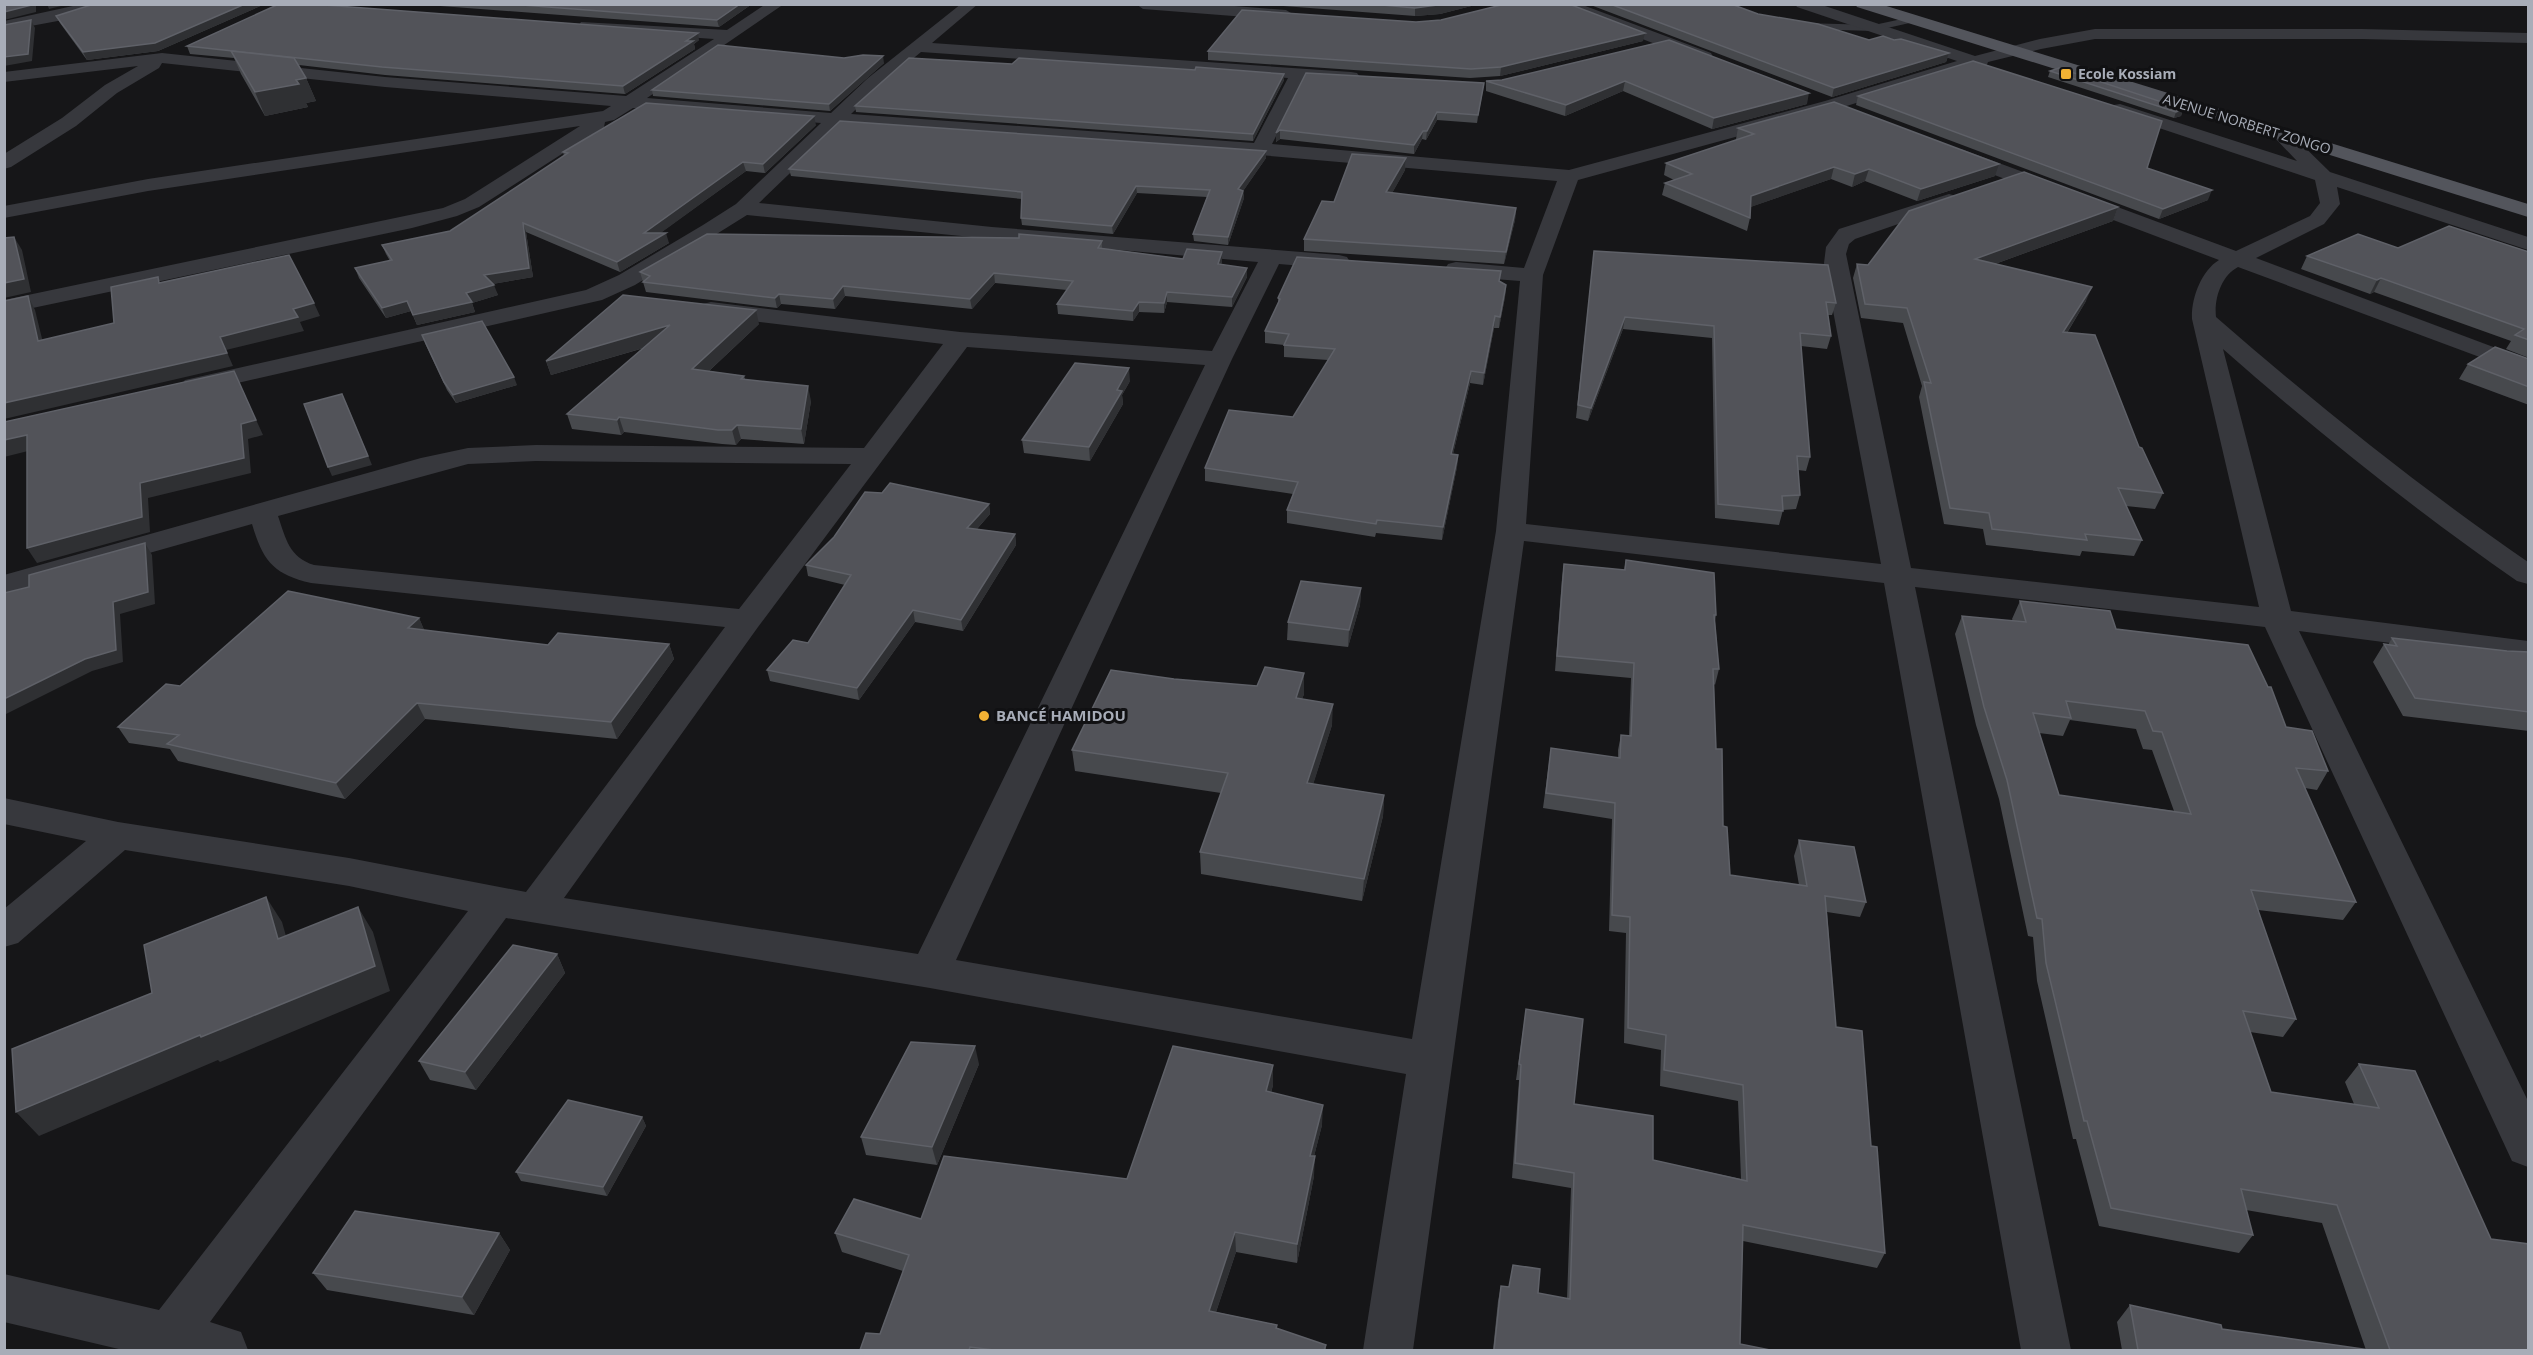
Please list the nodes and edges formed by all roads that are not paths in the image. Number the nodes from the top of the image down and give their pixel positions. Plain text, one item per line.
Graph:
1 (100, 4) edge
2 (777, 4) edge
3 (971, 4) edge
4 (1143, 4) edge
5 (1565, 4) edge
6 (1802, 4) edge
7 (1862, 4) edge
8 (1909, 12) edge
9 (1303, 16) edge
10 (565, 23) edge
11 (1790, 25) edge
12 (4, 26) edge
13 (1874, 28) junction
14 (730, 35) junction
15 (2529, 38) edge
16 (1669, 43) junction
17 (2040, 44) junction
18 (193, 45) edge
19 (916, 47) junction
20 (1644, 49) edge
21 (2015, 51) junction
22 (162, 58) junction
23 (1974, 61) junction
24 (1723, 64) edge
25 (2008, 72) edge
26 (1299, 74) junction
27 (4, 77) edge
28 (1370, 79) edge
29 (1798, 93) edge
30 (629, 101) junction
31 (2099, 102) edge
32 (1830, 105) junction
33 (608, 116) junction
34 (1864, 118) edge
35 (837, 119) junction
36 (2282, 135) junction
37 (1941, 148) edge
38 (1260, 149) junction
39 (4, 163) edge
40 (1569, 176) junction
41 (2018, 177) junction
42 (2325, 178) junction
43 (2529, 195) edge
44 (742, 208) junction
45 (2529, 211) edge
46 (4, 212) edge
47 (2529, 244) edge
48 (1271, 258) junction
49 (2236, 260) junction
50 (1354, 263) edge
51 (1430, 267) edge
52 (1532, 275) junction
53 (594, 295) junction
54 (642, 301) edge
55 (689, 306) edge
56 (4, 307) edge
57 (2204, 319) junction
58 (960, 339) junction
59 (1220, 359) junction
60 (2529, 368) edge
61 (177, 389) edge
62 (873, 456) junction
63 (263, 513) junction
64 (1511, 531) junction
65 (2529, 575) edge
66 (1898, 576) junction
67 (4, 585) edge
68 (2277, 619) junction
69 (747, 620) junction
70 (2529, 651) edge
71 (4, 811) edge
72 (118, 835) junction
73 (516, 905) junction
74 (4, 932) edge
75 (930, 972) junction
76 (1430, 1060) junction
77 (2529, 1147) edge
78 (4, 1298) edge
79 (169, 1337) junction
80 (224, 1350) edge
81 (1388, 1350) edge
82 (2046, 1350) edge

1 - 12 street
2 - 14 street
3 - 19 street
4 - 9 street
5 - 16 street
6 - 13 street
7 - 8 main road, AVENUE NORBERT ZONGO
8 - 13 lane
8 - 17 main road, AVENUE NORBERT ZONGO
8 - 21 main road, AVENUE NORBERT ZONGO
10 - 14 street
11 - 13 lane
13 - 23 street
14 - 30 street
15 - 17 street
16 - 20 street
16 - 24 street
17 - 21 street
17 - 43 main road, AVENUE NORBERT ZONGO
18 - 22 street
19 - 26 street
19 - 35 street
21 - 23 street
21 - 36 main road, AVENUE NORBERT ZONGO
22 - 27 street
22 - 30 street
22 - 39 street
23 - 25 street
23 - 32 street
26 - 28 street
26 - 38 street
29 - 32 street
30 - 33 street
30 - 35 street
31 - 42 street
32 - 34 street
32 - 40 street
33 - 46 street
33 - 56 street
35 - 38 street
35 - 44 street
36 - 42 street
36 - 45 main road, AVENUE NORBERT ZONGO
37 - 41 street
38 - 40 street
40 - 52 street
41 - 49 street
41 - 66 street
42 - 47 street
42 - 49 street
44 - 48 street
44 - 53 street
48 - 50 street
48 - 59 street
49 - 57 street
49 - 60 street
51 - 52 street
52 - 64 street
53 - 54 street
53 - 61 street
55 - 58 street
57 - 65 street
57 - 68 street
58 - 59 street
58 - 62 street
59 - 75 street
62 - 63 street
62 - 69 street
63 - 67 street
63 - 69 street
64 - 66 street
64 - 76 street
66 - 68 street
66 - 82 street
68 - 70 street
68 - 77 street
69 - 73 street
71 - 72 street
72 - 73 street
72 - 74 street
73 - 75 street
73 - 79 street
75 - 76 street
76 - 81 street
78 - 79 street
79 - 80 street

